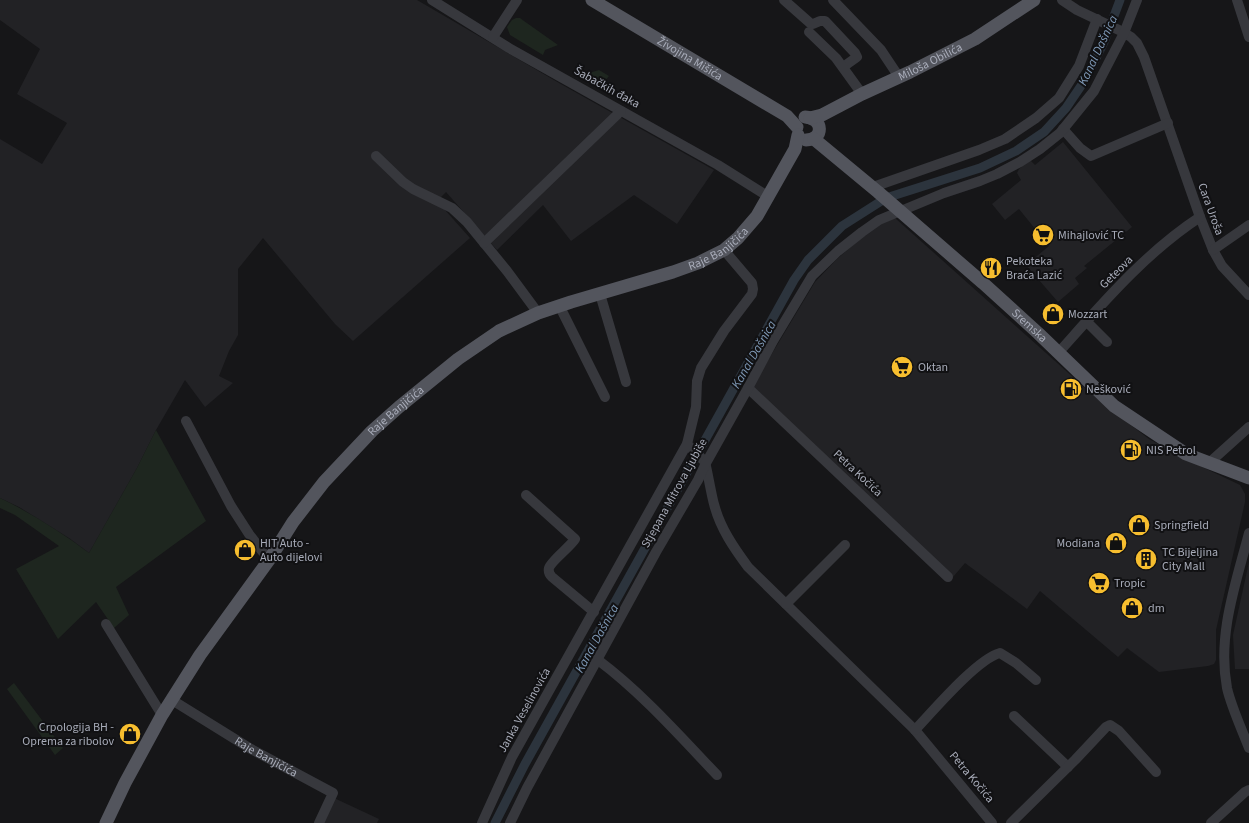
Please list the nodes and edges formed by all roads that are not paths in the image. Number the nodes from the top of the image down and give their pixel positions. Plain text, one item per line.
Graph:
1 (432, 0) edge
2 (517, 0) edge
3 (592, 0) edge
4 (784, 0) edge
5 (833, 0) edge
6 (1034, 0) edge
7 (1062, 0) edge
8 (1137, 0) edge
9 (1237, 0) edge
10 (1098, 20) junction
11 (809, 32) dead end
12 (1123, 32) junction
13 (493, 37) junction
14 (1249, 38) edge
15 (844, 67) junction
16 (899, 77) junction
17 (862, 94) junction
18 (621, 110) junction
19 (1168, 123) junction
20 (811, 128) junction
21 (1063, 129) junction
22 (795, 149) joint
23 (376, 156) dead end
24 (875, 189) junction
25 (769, 197) junction
26 (900, 212) junction
27 (1200, 218) junction
28 (1249, 225) edge
29 (484, 243) junction
30 (724, 250) junction
31 (1213, 250) junction
32 (600, 294) junction
33 (1249, 294) edge
34 (559, 305) junction
35 (538, 313) junction
36 (1086, 321) junction
37 (1107, 342) dead end
38 (1059, 352) junction
39 (626, 382) dead end
40 (748, 388) junction
41 (605, 397) dead end
42 (186, 421) dead end
43 (1249, 427) edge
44 (689, 447) junction
45 (703, 461) junction
46 (1208, 463) junction
47 (1249, 478) edge
48 (526, 495) dead end
49 (1249, 533) edge
50 (845, 545) dead end
51 (269, 560) junction
52 (948, 577) dead end
53 (786, 604) junction
54 (594, 612) junction
55 (106, 624) dead end
56 (598, 660) junction
57 (1036, 680) dead end
58 (172, 700) junction
59 (162, 715) junction
60 (1014, 716) dead end
61 (915, 730) junction
62 (1249, 748) edge
63 (1068, 767) junction
64 (1156, 772) dead end
65 (717, 775) dead end
66 (1249, 790) edge
67 (106, 823) edge
68 (319, 823) edge
69 (482, 823) edge
70 (510, 823) edge
71 (992, 823) edge
72 (1012, 823) edge
73 (1211, 823) edge

1 - 13 street, Šabačkih đaka
2 - 13 street
3 - 20 main road, Živojina Mišića
4 - 15 street
5 - 16 street
6 - 16 main road, Miloša Obilića
7 - 10 street, Cara Uroša
8 - 12 street, Stjepana Mitrova Ljubiše
9 - 14 street
10 - 12 street, Cara Uroša
10 - 24 street
11 - 15 street
12 - 19 street, Cara Uroša
12 - 21 street, Stjepana Mitrova Ljubiše
13 - 18 street, Šabačkih đaka
15 - 17 street
16 - 17 main road, Miloša Obilića
17 - 20 main road, Miloša Obilića
18 - 25 street, Šabačkih đaka
18 - 29 street
19 - 21 street
19 - 27 street, Cara Uroša
20 - 22 main road, Miloša Obilića
20 - 24 main road, Sremska
21 - 26 street, Stjepana Mitrova Ljubiše
22 - 25 main road, Raje Banjičića
23 - 29 street
24 - 26 main road, Sremska
25 - 30 main road, Raje Banjičića
26 - 38 main road, Sremska
26 - 40 street, Stjepana Mitrova Ljubiše
27 - 31 street, Cara Uroša
27 - 36 street, Geteova
28 - 31 street
29 - 35 street
30 - 32 main road, Raje Banjičića
30 - 44 street
31 - 33 street, Cara Uroša
32 - 34 main road, Raje Banjičića
32 - 39 street
34 - 35 main road, Raje Banjičića
34 - 41 street
35 - 51 main road, Raje Banjičića
36 - 37 street
36 - 38 street, Geteova
38 - 46 main road, Sremska
40 - 45 street, Stjepana Mitrova Ljubiše
40 - 52 street, Petra Kočića
42 - 51 street
43 - 46 street
44 - 45 street
44 - 54 street, Janka Veselinovića
45 - 53 street, Petra Kočića
45 - 56 street, Stjepana Mitrova Ljubiše
46 - 47 main road, Sremska
48 - 54 street
49 - 62 street
50 - 53 street
51 - 58 main road, Raje Banjičića
53 - 61 street, Petra Kočića
54 - 69 street, Janka Veselinovića
55 - 59 street
56 - 65 street
56 - 70 street, Stjepana Mitrova Ljubiše
57 - 61 street
58 - 59 main road, Raje Banjičića
58 - 68 street, Raje Banjičića
59 - 67 main road, Raje Banjičića
60 - 63 street
61 - 71 street, Petra Kočića
63 - 64 street
63 - 72 street
66 - 73 street

